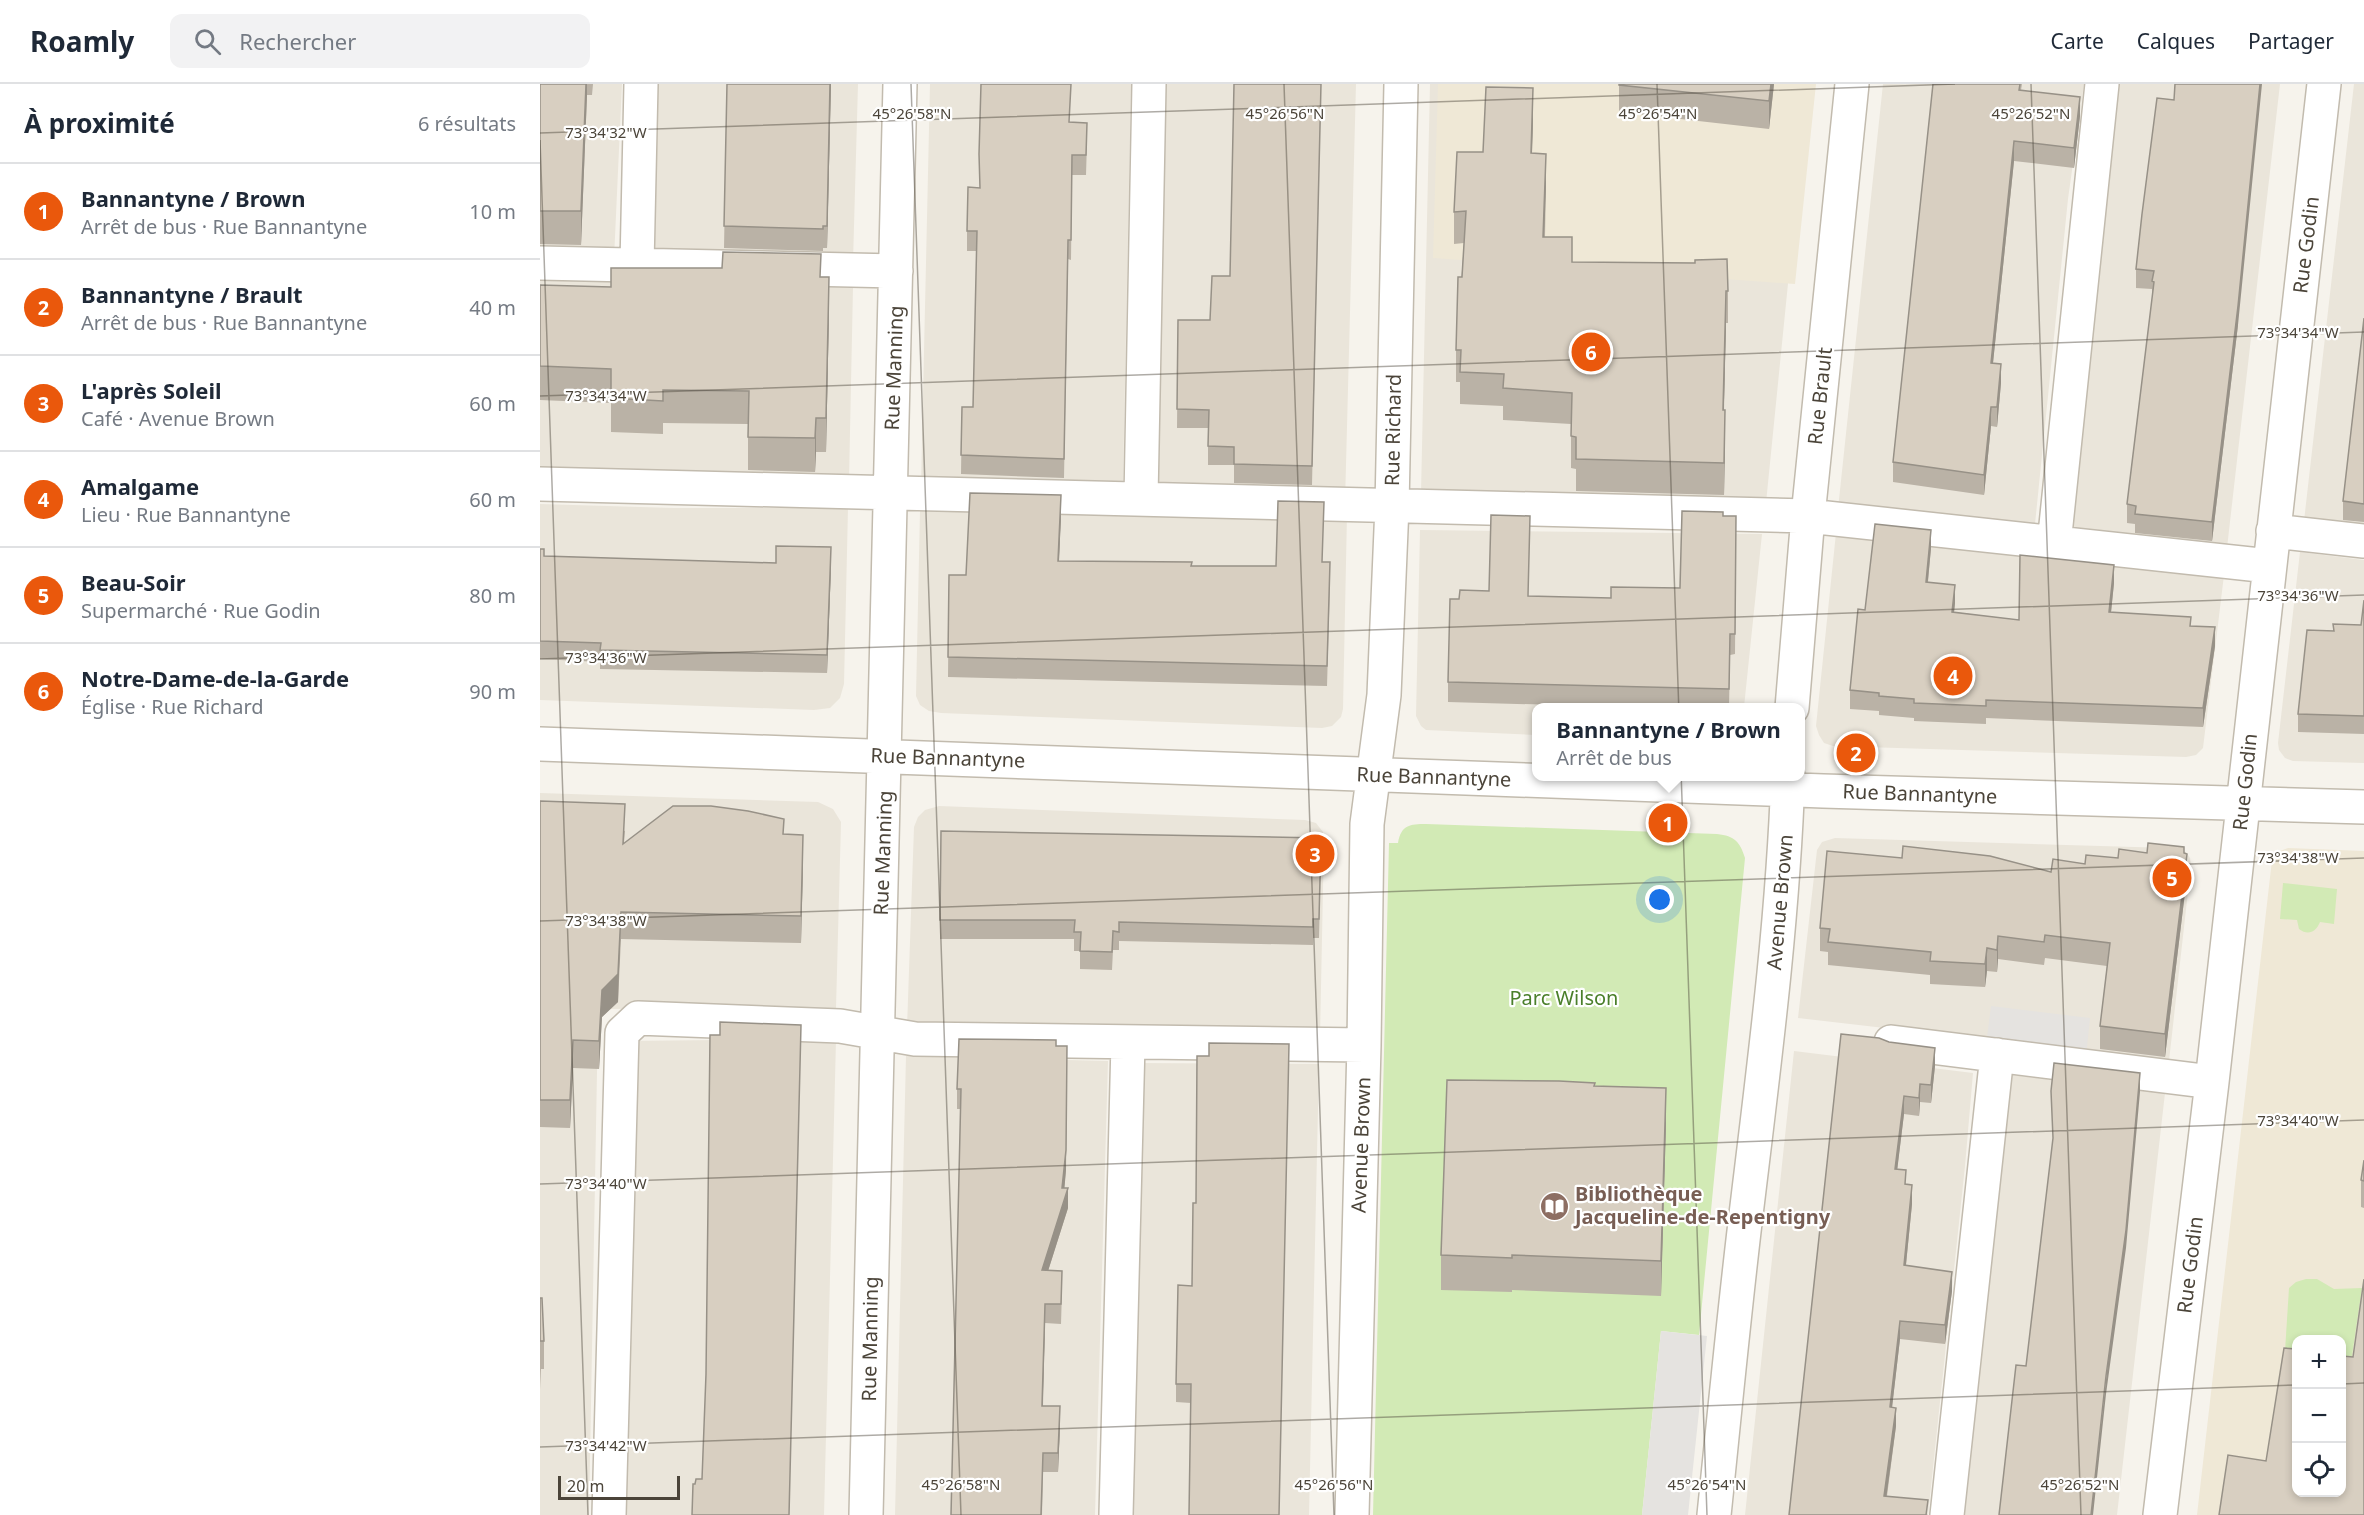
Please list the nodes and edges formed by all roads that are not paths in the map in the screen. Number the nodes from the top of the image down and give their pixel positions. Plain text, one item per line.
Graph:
1 (641, 84) edge
2 (900, 84) edge
3 (1149, 84) edge
4 (1401, 84) edge
5 (1852, 84) edge
6 (2102, 84) edge
7 (2324, 84) edge
8 (540, 263) edge
9 (637, 266) junction
10 (897, 271) junction
11 (540, 484) edge
12 (890, 494) junction
13 (1141, 498) junction
14 (1392, 506) junction
15 (1808, 516) junction
16 (2273, 531) junction
17 (2364, 541) edge
18 (2054, 544) junction
19 (2269, 566) junction
20 (1792, 703) edge
21 (540, 744) edge
22 (885, 756) junction
23 (1375, 775) junction
24 (1532, 778) edge
25 (1685, 781) edge
26 (1788, 783) edge
27 (2242, 803) junction
28 (2364, 807) edge
29 (877, 1032) junction
30 (1128, 1042) junction
31 (1891, 1042) edge
32 (1364, 1045) junction
33 (1997, 1055) junction
34 (2212, 1082) junction
35 (609, 1515) edge
36 (866, 1515) edge
37 (1116, 1515) edge
38 (1352, 1515) edge
39 (1714, 1515) edge
40 (1947, 1515) edge
41 (2160, 1515) edge

1 - 9 street
2 - 10 street, Rue Manning
3 - 13 street
4 - 14 street, Rue Richard
5 - 15 street, Rue Brault
6 - 18 street
7 - 16 street, Rue Godin
8 - 9 street
9 - 10 street
10 - 12 street, Rue Manning
11 - 12 street
12 - 13 street
12 - 22 street, Rue Manning
13 - 14 street
14 - 15 street
14 - 23 street, Rue Richard
15 - 18 street
15 - 20 street, Rue Brault
16 - 17 street
16 - 19 street, Rue Godin
18 - 19 street
19 - 27 street, Rue Godin
21 - 22 street, Rue Bannantyne
22 - 23 street, Rue Bannantyne
22 - 29 street, Rue Manning
23 - 24 street, Rue Bannantyne
23 - 32 street, Avenue Brown
25 - 26 street, Rue Bannantyne
26 - 27 street, Rue Bannantyne
26 - 39 street, Avenue Brown
27 - 28 street, Rue Bannantyne
27 - 34 street, Rue Godin
29 - 30 street
29 - 35 street
29 - 36 street, Rue Manning
30 - 32 street
30 - 37 street
31 - 33 street
32 - 38 street, Avenue Brown
33 - 34 street
33 - 40 street
34 - 41 street, Rue Godin

